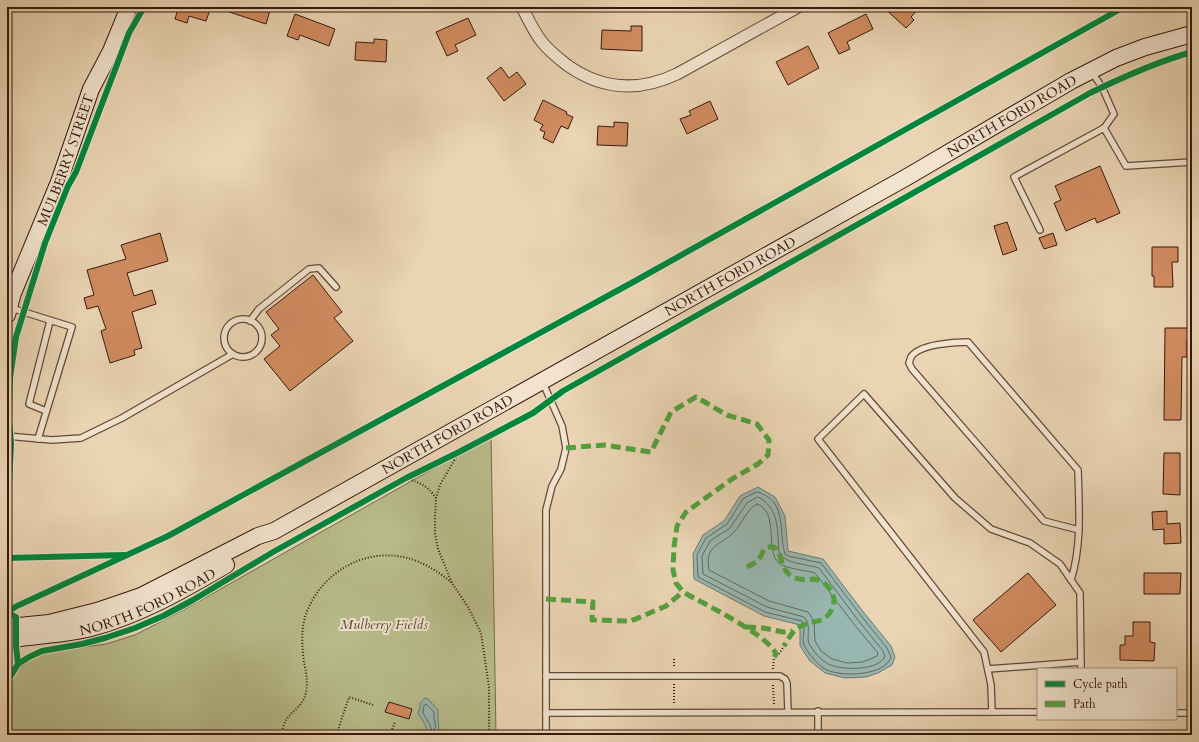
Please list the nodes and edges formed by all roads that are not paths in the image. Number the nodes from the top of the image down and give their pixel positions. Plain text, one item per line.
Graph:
1 (130, 7) edge
2 (522, 7) edge
3 (798, 7) edge
4 (1192, 34) edge
5 (1090, 70) junction
6 (1104, 128) junction
7 (1192, 162) edge
8 (1040, 230) dead end
9 (336, 287) dead end
10 (9, 302) edge
11 (50, 321) junction
12 (250, 321) junction
13 (233, 354) junction
14 (542, 380) junction
15 (46, 411) junction
16 (7, 436) edge
17 (38, 439) junction
18 (1079, 530) junction
19 (1071, 580) junction
20 (8, 637) edge
21 (1081, 662) junction
22 (1081, 668) edge
23 (988, 669) junction
24 (546, 676) junction
25 (818, 711) junction
26 (788, 712) junction
27 (992, 712) junction
28 (1037, 712) edge
29 (546, 713) junction
30 (1177, 713) edge
31 (1192, 713) edge
32 (546, 735) edge
33 (818, 735) edge

1 - 10 main road, MULBERRY STREET
2 - 3 street
4 - 5 main road, NORTH FORD ROAD
5 - 6 lane
5 - 14 main road, NORTH FORD ROAD
6 - 7 lane
6 - 8 lane
9 - 12 lane
10 - 11 lane
11 - 15 lane
11 - 15 lane
12 - 13 lane
12 - 13 lane
13 - 17 lane
14 - 20 main road, NORTH FORD ROAD
14 - 24 lane
15 - 17 lane
16 - 17 lane
18 - 18 lane
18 - 19 lane
19 - 21 lane
19 - 23 lane
21 - 22 lane
21 - 23 lane
23 - 27 lane
24 - 26 lane
24 - 29 lane
25 - 26 lane
25 - 27 lane
25 - 33 lane
26 - 29 lane
27 - 28 lane
29 - 32 lane
30 - 31 lane

